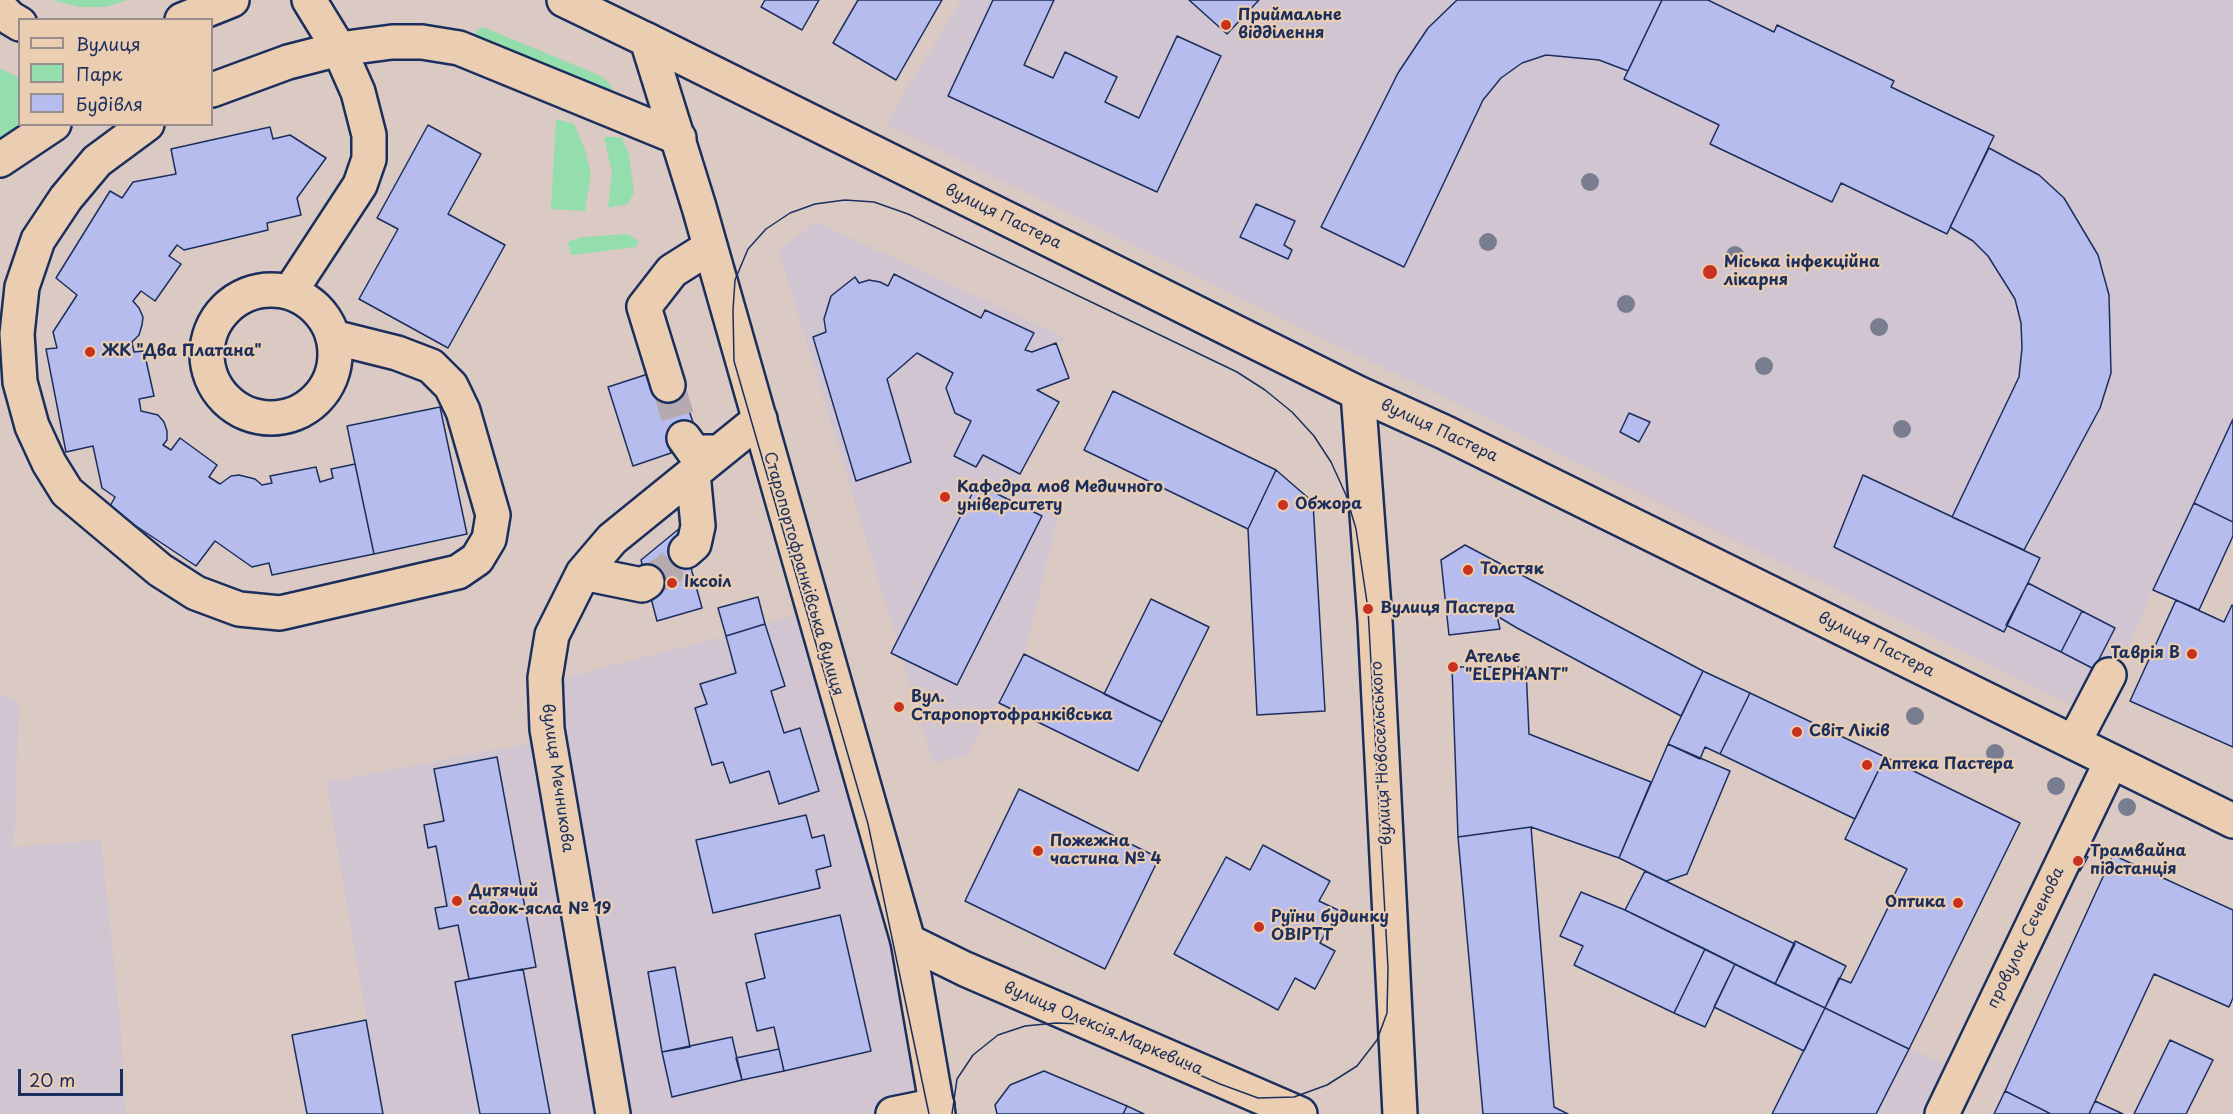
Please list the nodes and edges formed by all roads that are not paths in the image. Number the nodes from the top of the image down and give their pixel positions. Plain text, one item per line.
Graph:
1 (232, 0) edge
2 (309, 0) edge
3 (564, 0) edge
4 (0, 8) edge
5 (187, 18) edge
6 (18, 23) edge
7 (647, 40) junction
8 (339, 49) junction
9 (213, 90) edge
10 (51, 126) edge
11 (144, 126) edge
12 (679, 138) junction
13 (0, 160) edge
14 (710, 247) junction
15 (290, 292) junction
16 (333, 336) junction
17 (668, 385) tunnel mouth
18 (1358, 393) junction
19 (760, 419) junction
20 (684, 438) tunnel mouth
21 (719, 452) junction
22 (693, 473) junction
23 (686, 551) tunnel mouth
24 (583, 573) junction
25 (647, 582) tunnel mouth
26 (2109, 675) dead end
27 (2074, 742) junction
28 (2110, 762) junction
29 (2233, 821) edge
30 (908, 941) junction
31 (938, 1109) edge
32 (613, 1114) edge
33 (893, 1114) edge
34 (1300, 1114) edge
35 (1401, 1114) edge
36 (1942, 1114) edge

1 - 5 street
2 - 8 street
3 - 7 street, вулиця Пастера
4 - 6 street
7 - 12 street, Старопортофранківська вулиця
7 - 18 street, вулиця Пастера
8 - 9 street
8 - 12 street
8 - 15 street
10 - 13 street
11 - 16 street
12 - 14 street, Старопортофранківська вулиця
14 - 17 street
14 - 19 street, Старопортофранківська вулиця
15 - 16 street
15 - 16 street
18 - 27 street, вулиця Пастера
18 - 35 street, вулиця Новосельського
19 - 21 street, вулиця Мечникова
19 - 30 street, Старопортофранківська вулиця
20 - 21 street
21 - 22 street, вулиця Мечникова
22 - 23 street
22 - 24 street, вулиця Мечникова
24 - 25 street
24 - 32 street, вулиця Мечникова
26 - 27 street
27 - 28 street, вулиця Пастера
28 - 29 street, вулиця Пастера
28 - 36 street, провулок Сєченова
30 - 31 street, Старопортофранківська вулиця
30 - 34 street, вулиця Олексія Маркевича
31 - 33 street

